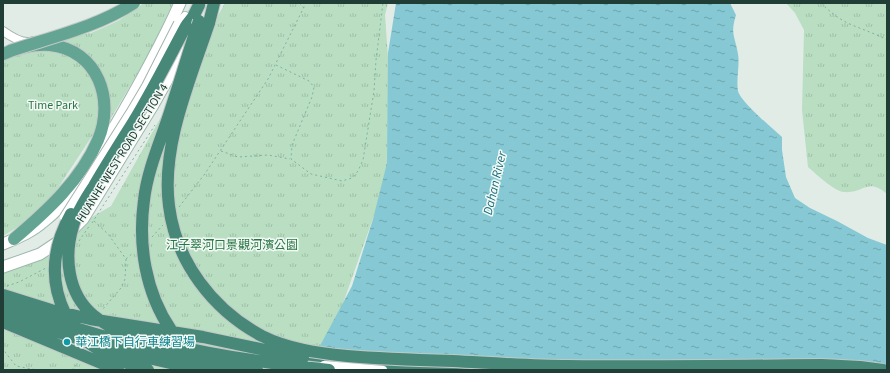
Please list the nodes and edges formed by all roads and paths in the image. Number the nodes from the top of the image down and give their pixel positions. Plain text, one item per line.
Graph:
1 (126, 3) edge
2 (134, 3) edge
3 (138, 3) edge
4 (180, 3) edge
5 (198, 3) edge
6 (214, 3) edge
7 (298, 3) edge
8 (306, 3) edge
9 (383, 3) edge
10 (821, 3) edge
11 (304, 8) junction
12 (190, 22) junction
13 (3, 31) edge
14 (887, 40) edge
15 (30, 43) junction
16 (5, 52) edge
17 (276, 65) junction
18 (221, 151) junction
19 (291, 159) junction
20 (179, 208) dead end
21 (94, 220) dead end
22 (165, 222) dead end
23 (150, 238) dead end
24 (14, 239) junction
25 (3, 244) edge
26 (135, 252) dead end
27 (126, 259) junction
28 (3, 267) edge
29 (44, 270) dead end
30 (3, 287) edge
31 (3, 295) edge
32 (3, 304) edge
33 (100, 312) dead end
34 (3, 313) edge
35 (3, 322) edge
36 (3, 347) edge
37 (488, 364) junction
38 (37, 370) edge
39 (118, 370) edge
40 (134, 370) edge
41 (148, 370) edge
42 (207, 370) edge
43 (257, 370) edge
44 (329, 370) edge
45 (383, 370) edge
46 (737, 370) edge
47 (840, 370) edge
48 (883, 370) edge

1 - 15 street
2 - 16 main road, bridge
3 - 15 street
4 - 24 main road, HUANHE WEST ROAD SECTION 4
5 - 12 highway
5 - 28 main road, HUANHE WEST ROAD SECTION 4
6 - 12 highway
7 - 11 path
8 - 11 path
9 - 19 path
10 - 14 path
11 - 17 path
12 - 37 highway, bridge
12 - 40 street, bridge
12 - 41 highway, bridge
12 - 42 highway, bridge
12 - 44 highway, bridge
12 - 45 street, bridge
13 - 15 street
15 - 16 street
16 - 24 main road, bridge
17 - 18 path
17 - 19 path
18 - 19 path
18 - 20 path
21 - 27 path
22 - 23 path
24 - 25 main road, HUANHE WEST ROAD SECTION 4
26 - 27 path
27 - 33 path
29 - 30 path
31 - 37 highway, bridge
32 - 43 highway, bridge
34 - 42 highway, bridge
35 - 39 highway, bridge
36 - 38 path
37 - 48 highway, bridge
46 - 47 street

